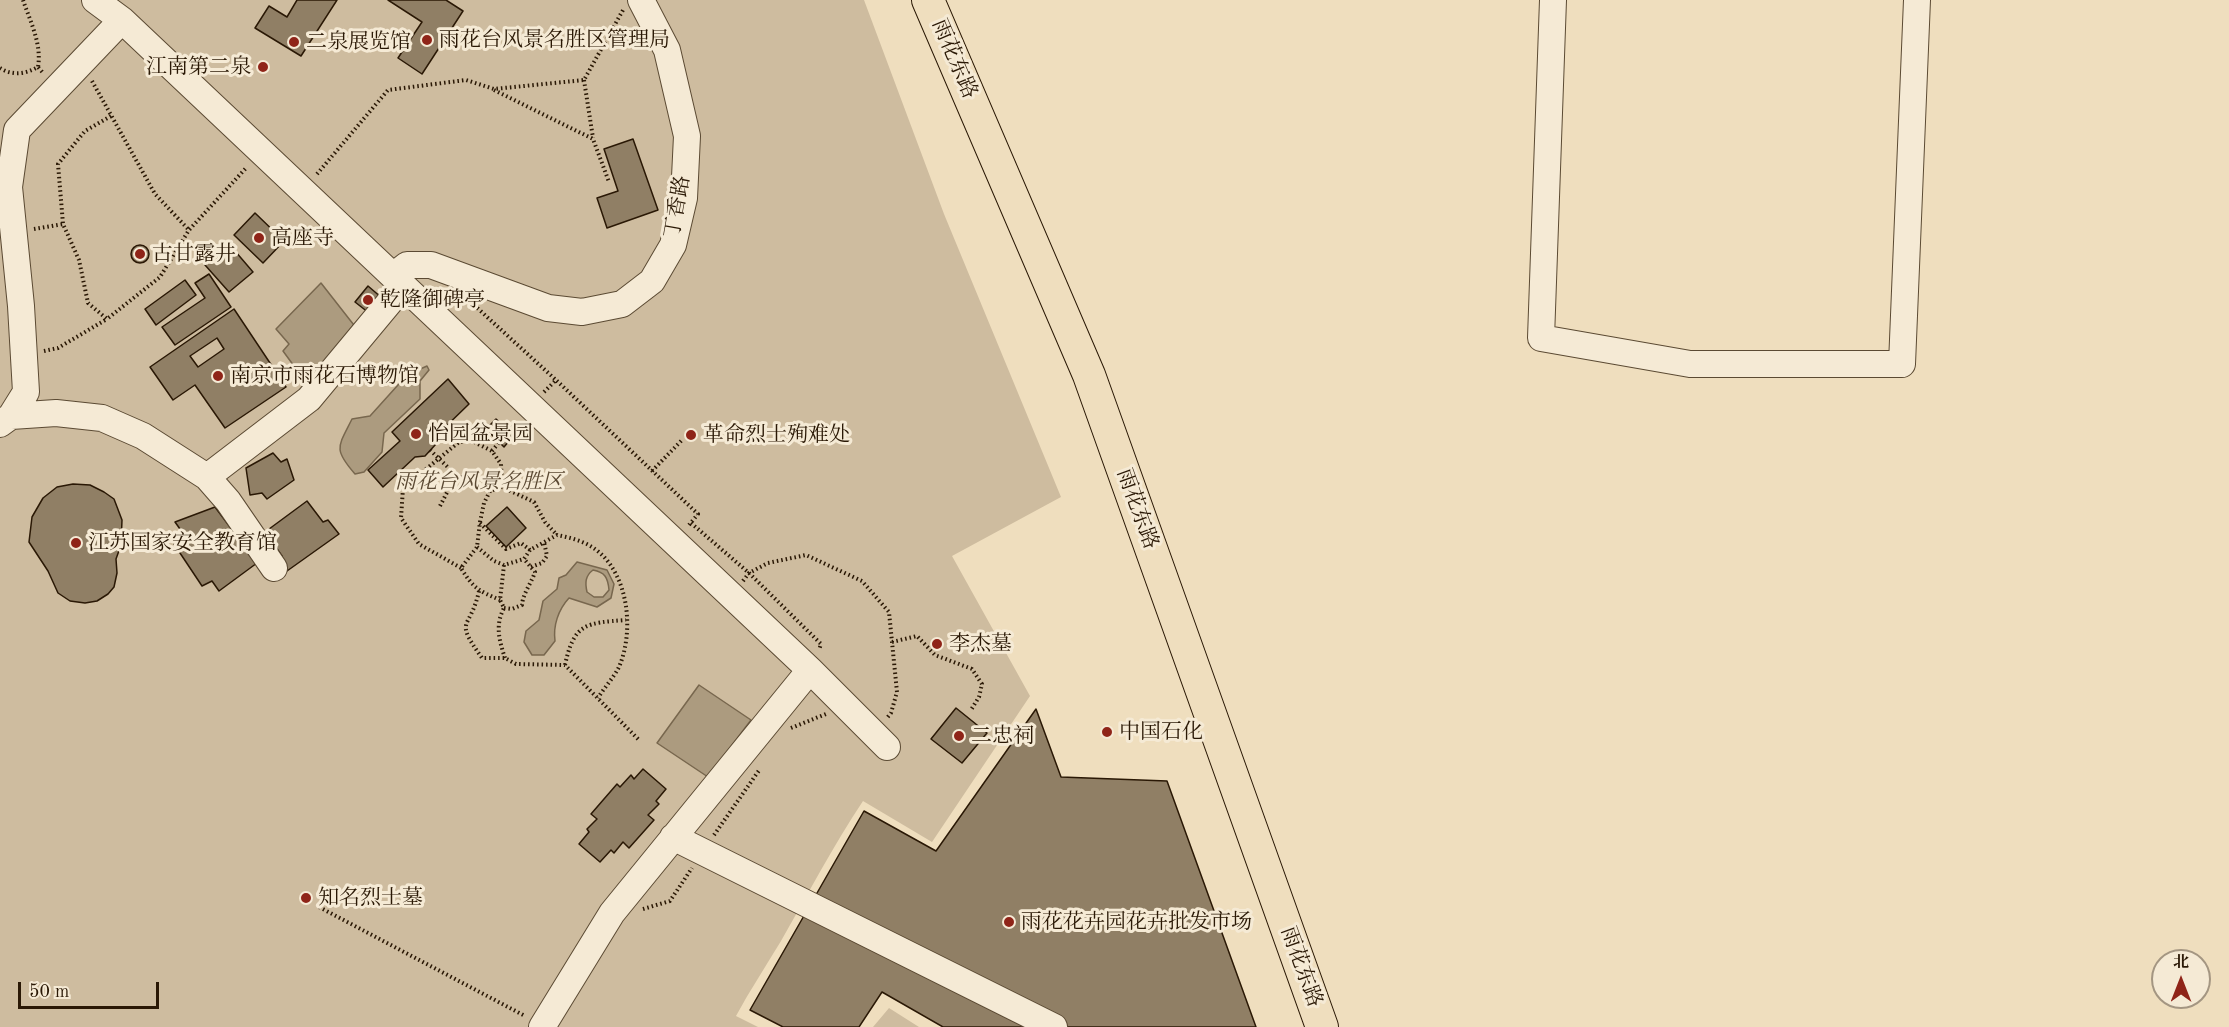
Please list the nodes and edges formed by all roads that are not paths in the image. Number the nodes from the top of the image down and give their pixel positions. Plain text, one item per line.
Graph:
1 (95, 0) edge
2 (928, 0) edge
3 (1553, 0) edge
4 (1917, 0) edge
5 (634, 2) edge
6 (122, 20) junction
7 (398, 281) junction
8 (5, 420) edge
9 (207, 477) junction
10 (274, 568) dead end
11 (810, 670) junction
12 (880, 741) road end
13 (673, 837) junction
14 (543, 1026) edge
15 (1054, 1027) edge
16 (1322, 1027) edge

1 - 6 street
2 - 16 main road, 雨花东路
3 - 4 street
5 - 7 street, 丁香路
6 - 7 street
6 - 8 street
7 - 9 street
7 - 11 street
8 - 9 street
9 - 10 street
11 - 12 street
11 - 13 street
13 - 14 street
13 - 15 street

